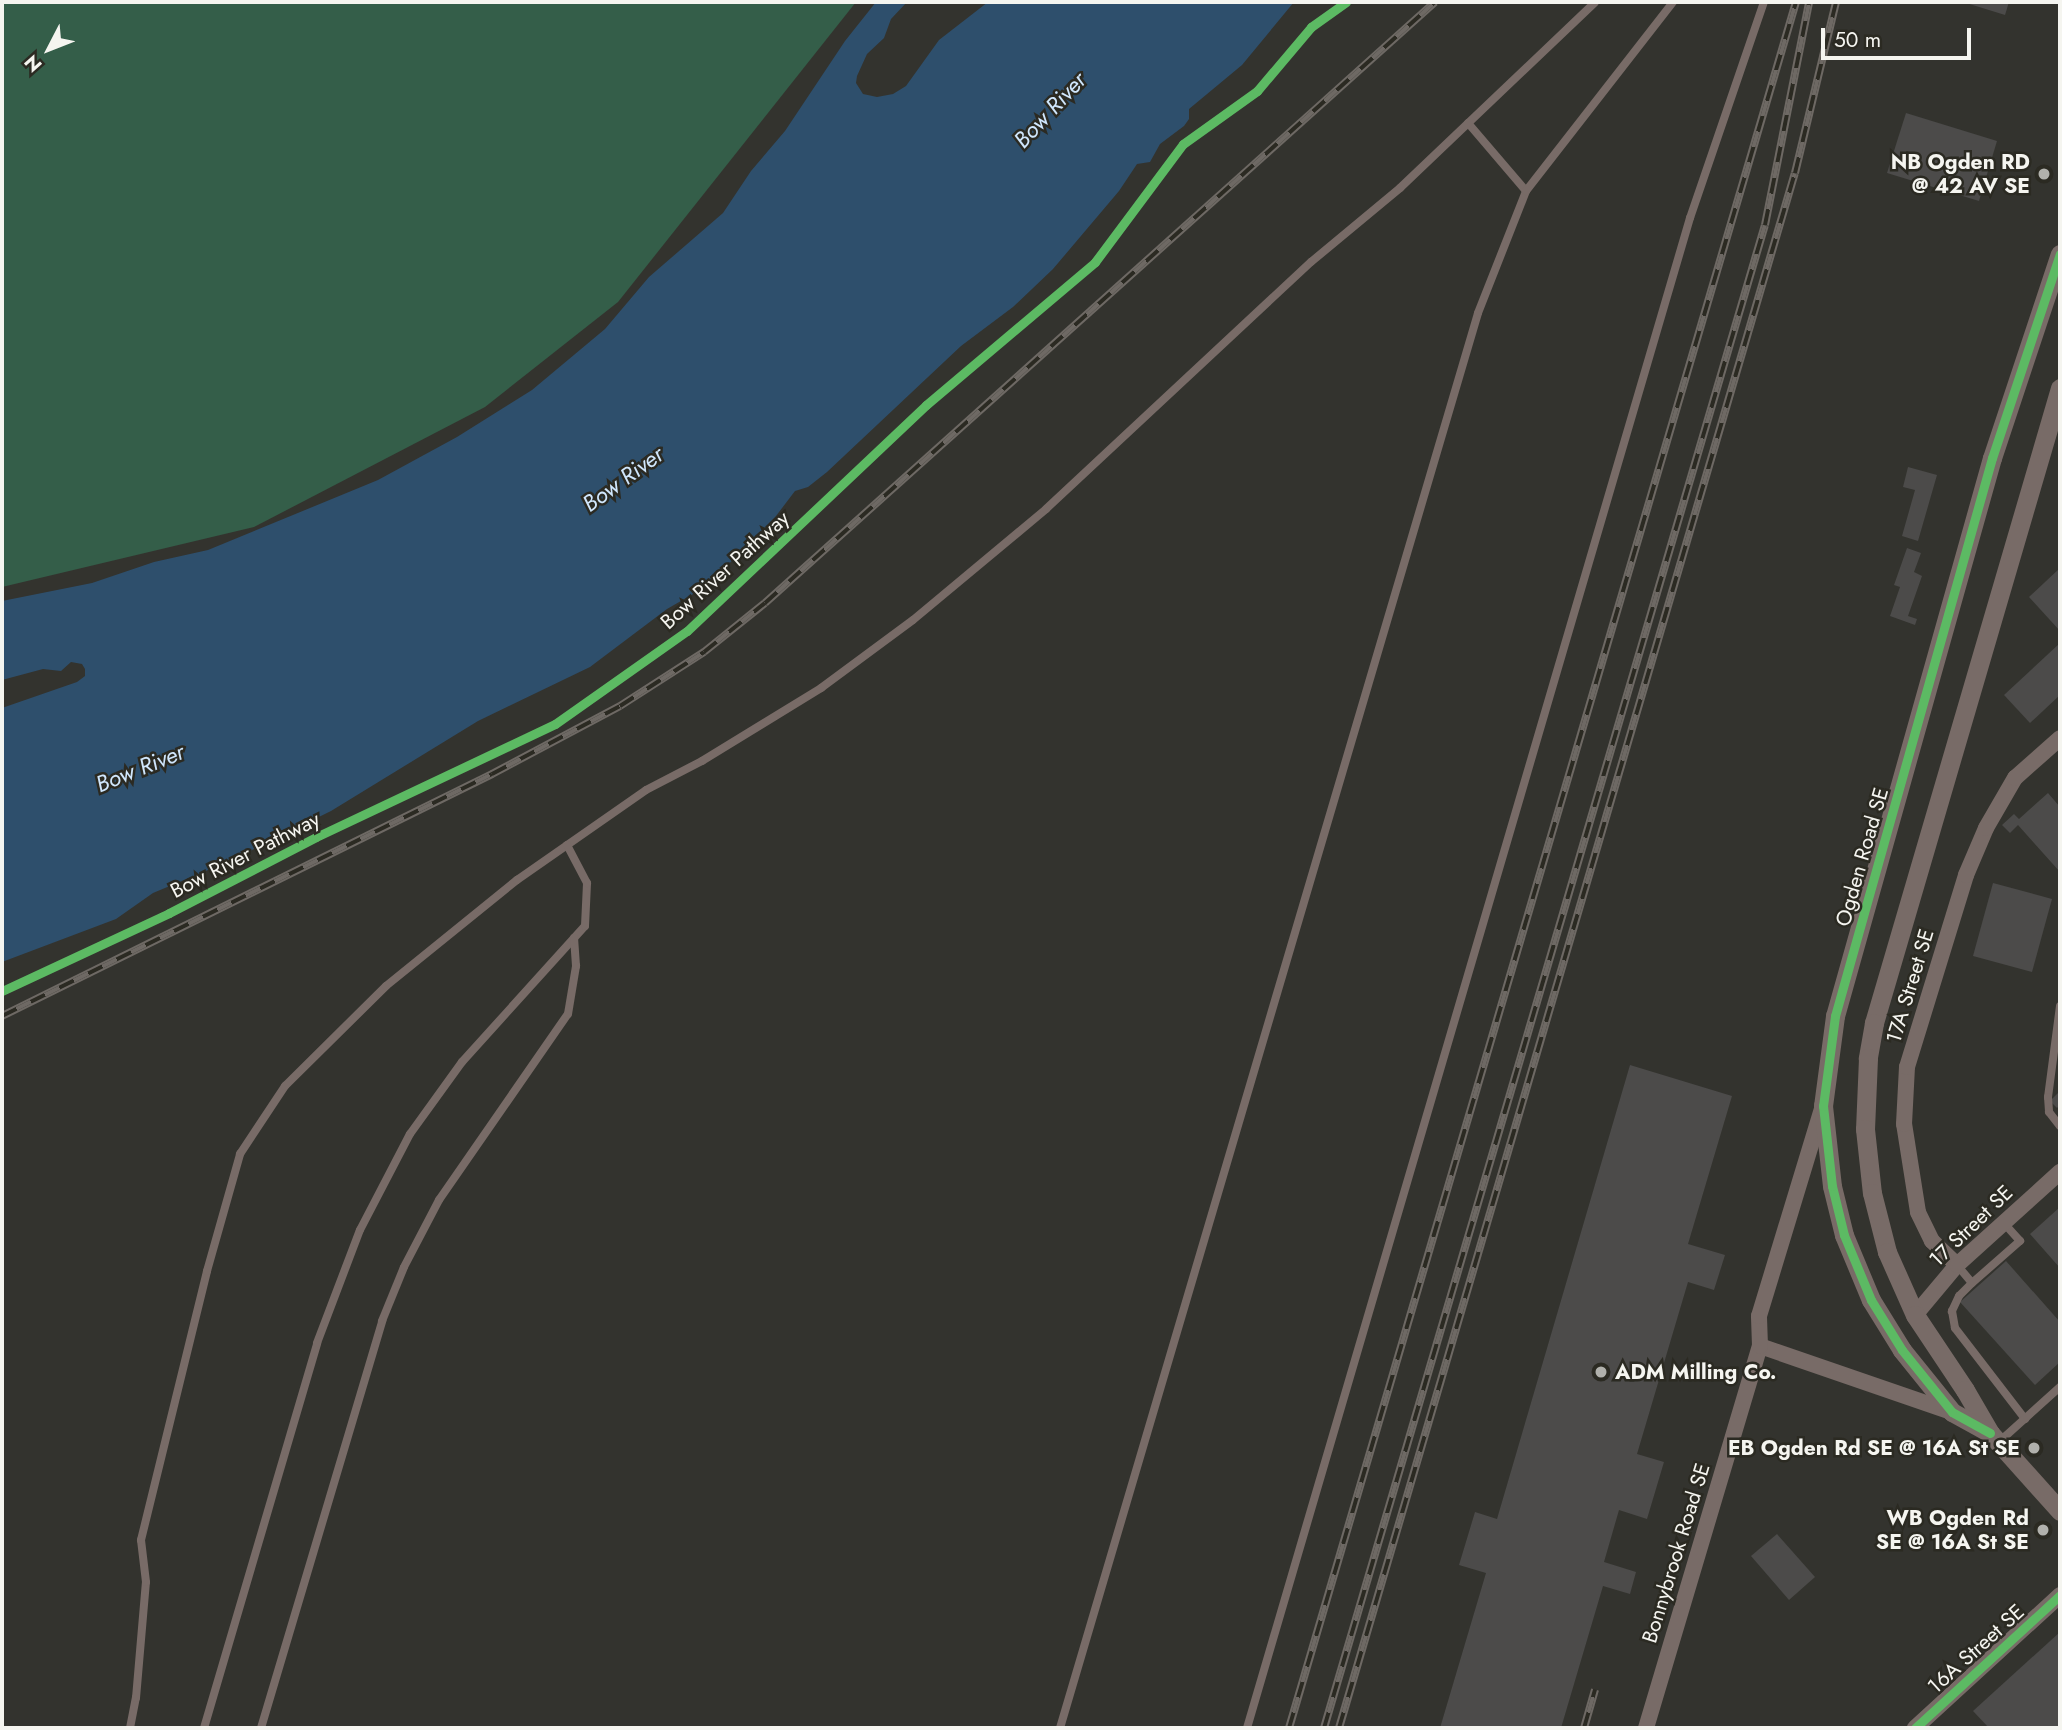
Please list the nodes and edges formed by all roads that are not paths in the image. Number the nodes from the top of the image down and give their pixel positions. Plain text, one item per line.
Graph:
1 (1595, 2) edge
2 (1673, 2) edge
3 (1764, 2) edge
4 (1468, 123) junction
5 (1526, 191) junction
6 (2060, 254) edge
7 (2060, 388) edge
8 (2060, 738) edge
9 (567, 845) junction
10 (574, 938) junction
11 (2060, 1006) edge
12 (1823, 1106) junction
13 (2060, 1126) edge
14 (2060, 1172) edge
15 (2004, 1223) junction
16 (1957, 1265) junction
17 (1972, 1283) junction
18 (1915, 1315) junction
19 (1760, 1346) junction
20 (2060, 1387) edge
21 (1952, 1412) junction
22 (2025, 1419) junction
23 (1994, 1438) junction
24 (2060, 1511) edge
25 (2060, 1595) edge
26 (130, 1728) edge
27 (204, 1728) edge
28 (261, 1728) edge
29 (1060, 1728) edge
30 (1247, 1728) edge
31 (1646, 1728) edge
32 (1914, 1728) edge

1 - 4 lane
2 - 5 lane
3 - 30 lane
4 - 5 lane
4 - 9 lane
5 - 29 lane
6 - 12 street, Ogden Road SE
7 - 18 street, Ogden Road SE
8 - 16 street, 17A Street SE
9 - 10 lane
9 - 26 lane
10 - 27 lane
10 - 28 lane
11 - 13 lane
12 - 19 street, Bonnybrook Road SE
12 - 21 street, Ogden Road SE
14 - 15 street, 17 Street SE
15 - 16 street, 17 Street SE
15 - 17 lane
16 - 17 lane
16 - 18 street, 17 Street SE
17 - 22 lane
18 - 23 street, Ogden Road SE
19 - 21 street, Ogden Road SE
19 - 31 street, Bonnybrook Road SE
20 - 22 lane
21 - 23 street, Ogden Road SE
22 - 23 lane
23 - 24 street, Ogden Road SE
25 - 32 street, 16A Street SE

